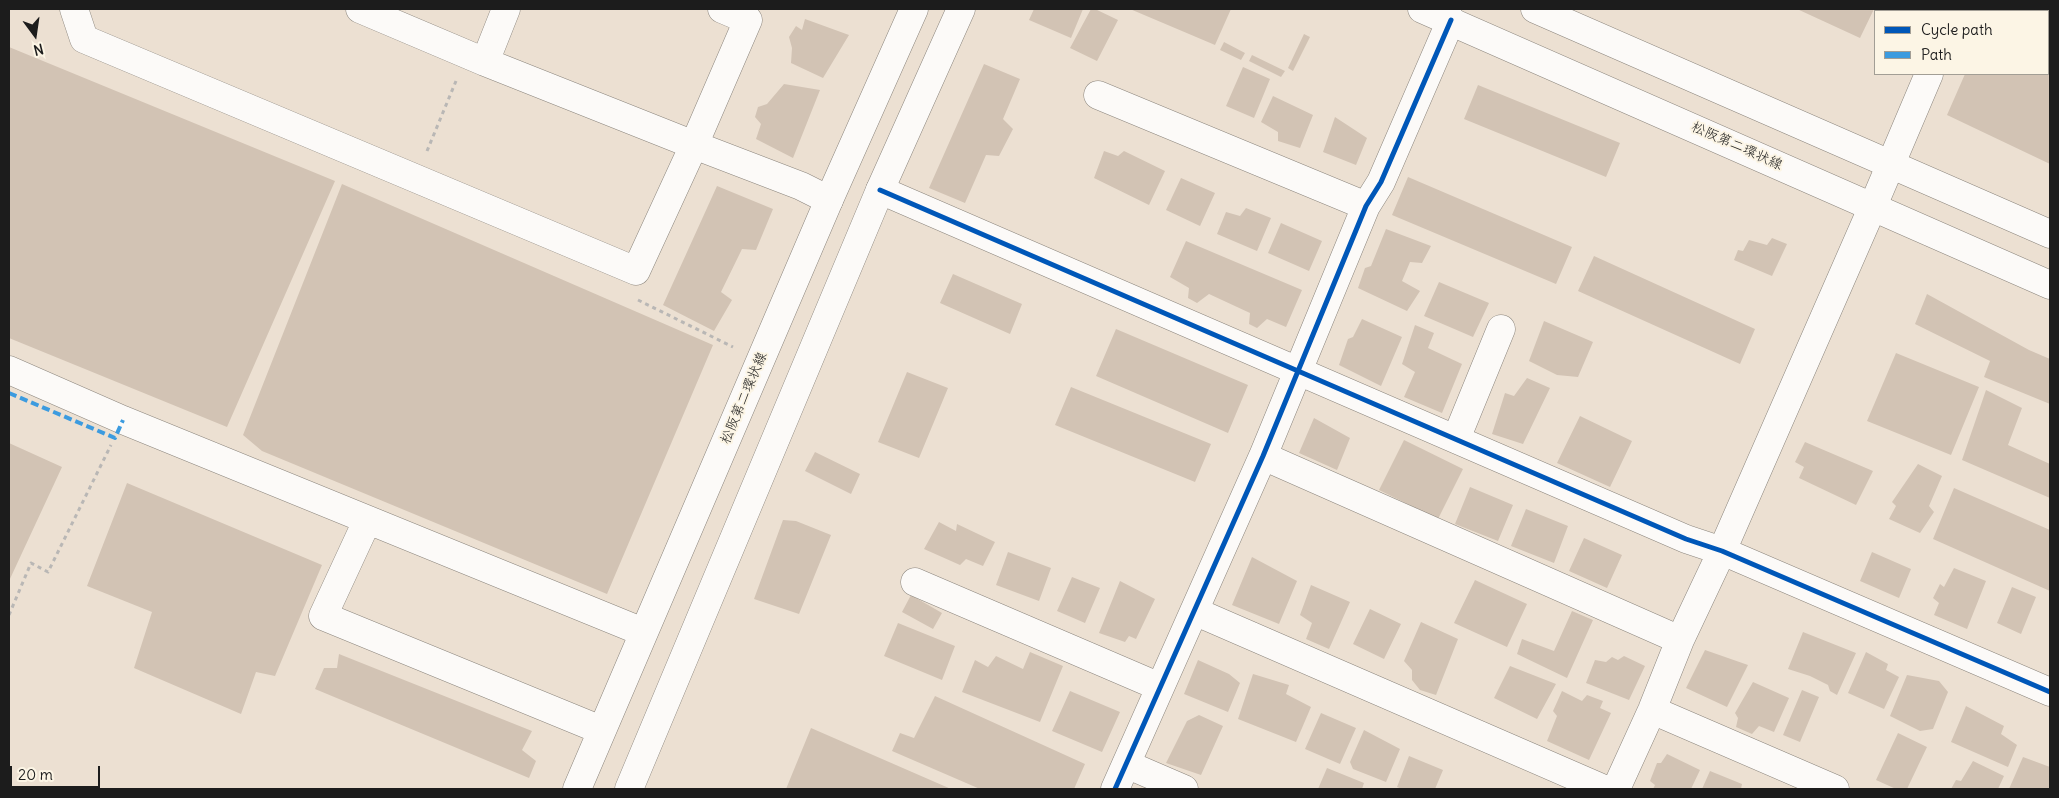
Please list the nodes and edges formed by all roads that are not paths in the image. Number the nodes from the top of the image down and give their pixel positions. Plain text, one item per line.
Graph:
1 (74, 9) edge
2 (360, 9) edge
3 (506, 9) edge
4 (722, 9) edge
5 (914, 9) edge
6 (961, 9) edge
7 (1422, 9) edge
8 (1535, 9) edge
9 (1450, 20) junction
10 (485, 62) junction
11 (1929, 75) edge
12 (1098, 94) dead end
13 (694, 145) junction
14 (1891, 165) junction
15 (880, 190) junction
16 (829, 200) junction
17 (1366, 206) junction
18 (1873, 206) junction
19 (2050, 234) edge
20 (2050, 285) edge
21 (1501, 329) dead end
22 (9, 370) edge
23 (1298, 370) junction
24 (1456, 439) junction
25 (1263, 456) junction
26 (367, 521) junction
27 (1722, 550) junction
28 (915, 582) dead end
29 (1194, 611) junction
30 (643, 632) junction
31 (1680, 640) junction
32 (1160, 687) junction
33 (2050, 692) edge
34 (1652, 710) junction
35 (601, 730) junction
36 (1126, 764) junction
37 (577, 789) edge
38 (629, 789) edge
39 (1115, 789) edge
40 (1184, 789) edge
41 (1604, 789) edge
42 (1616, 789) edge
43 (1835, 789) edge

1 - 13 street
2 - 10 street
3 - 10 street
4 - 13 street
5 - 16 street, 松阪第二環状線
6 - 15 street
7 - 9 street, 松阪第二環状線
8 - 14 street
9 - 17 street
9 - 18 street, 松阪第二環状線
10 - 13 street
11 - 14 street
12 - 17 street
13 - 16 street
14 - 18 street
14 - 19 street
15 - 23 street
15 - 38 street
16 - 30 street, 松阪第二環状線
17 - 23 street
18 - 20 street, 松阪第二環状線
18 - 27 street
21 - 24 street
22 - 26 street
23 - 24 street
23 - 25 street
24 - 27 street
25 - 29 street
25 - 31 street
26 - 30 street
26 - 35 street
27 - 31 street
27 - 33 street
28 - 32 street
29 - 32 street
29 - 41 street
30 - 35 street, 松阪第二環状線
31 - 34 street
32 - 36 street
34 - 42 street
34 - 43 street
35 - 37 street, 松阪第二環状線
36 - 39 street
36 - 40 street

